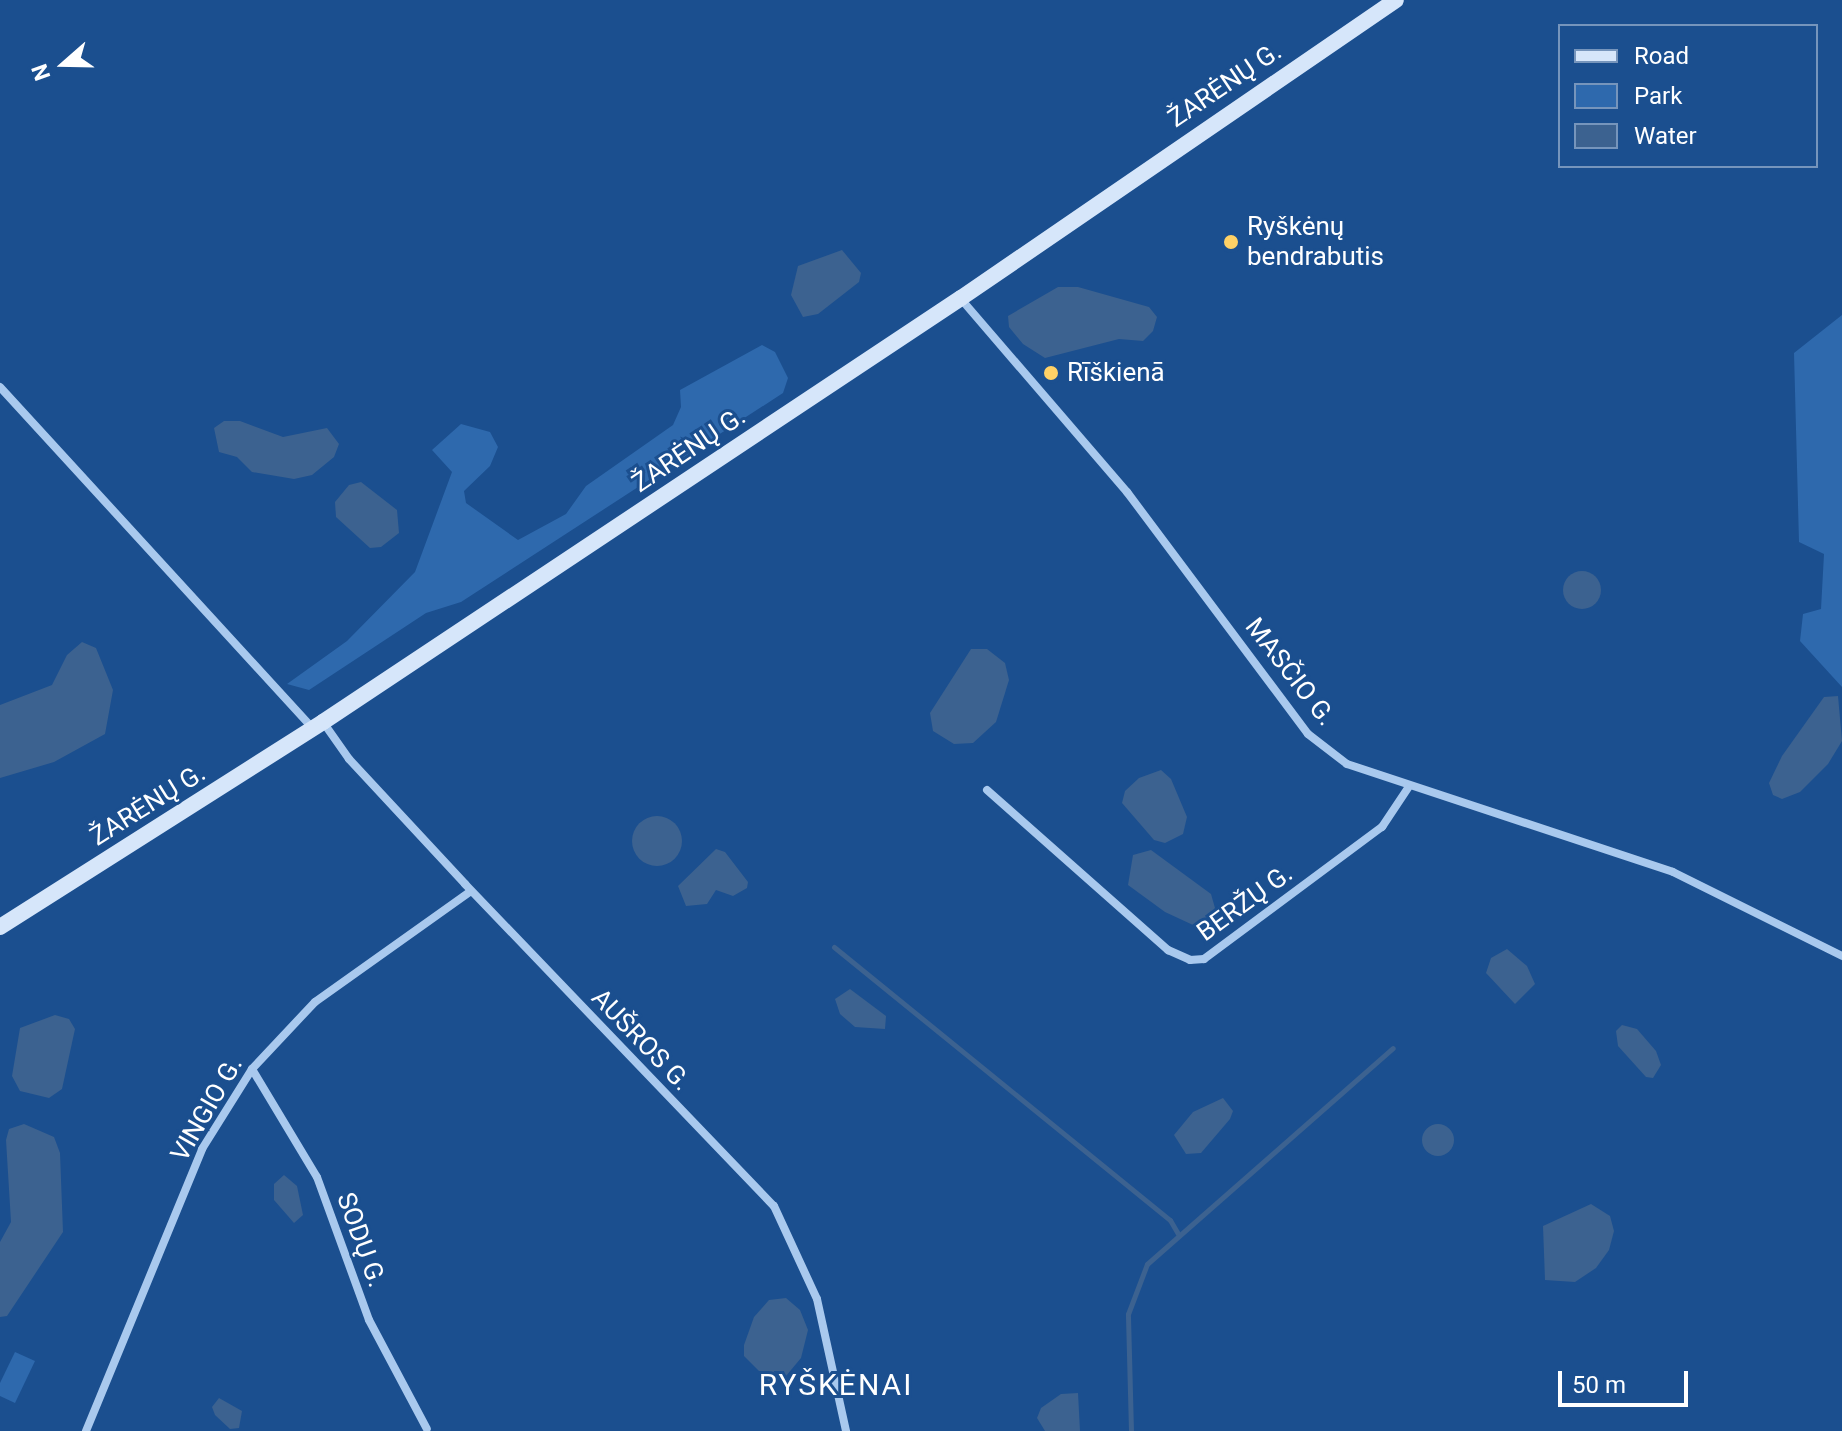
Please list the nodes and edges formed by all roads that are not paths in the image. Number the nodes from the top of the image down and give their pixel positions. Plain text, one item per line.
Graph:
1 (1396, 0) edge
2 (961, 298) junction
3 (0, 387) edge
4 (318, 725) junction
5 (1408, 788) junction
6 (987, 790) dead end
7 (471, 891) junction
8 (0, 927) edge
9 (1842, 956) edge
10 (252, 1069) junction
11 (427, 1429) edge
12 (86, 1431) edge
13 (846, 1431) edge

1 - 2 main road, ŽARĖNŲ G.
2 - 4 main road, ŽARĖNŲ G.
2 - 5 street, MASČIO G.
3 - 4 street, AUŠROS G.
4 - 7 street, AUŠROS G.
4 - 8 main road, ŽARĖNŲ G.
5 - 6 street, BERŽŲ G.
5 - 9 street, MASČIO G.
7 - 10 street, VINGIO G.
7 - 13 street, AUŠROS G.
10 - 11 street, SODŲ G.
10 - 12 street, VINGIO G.

